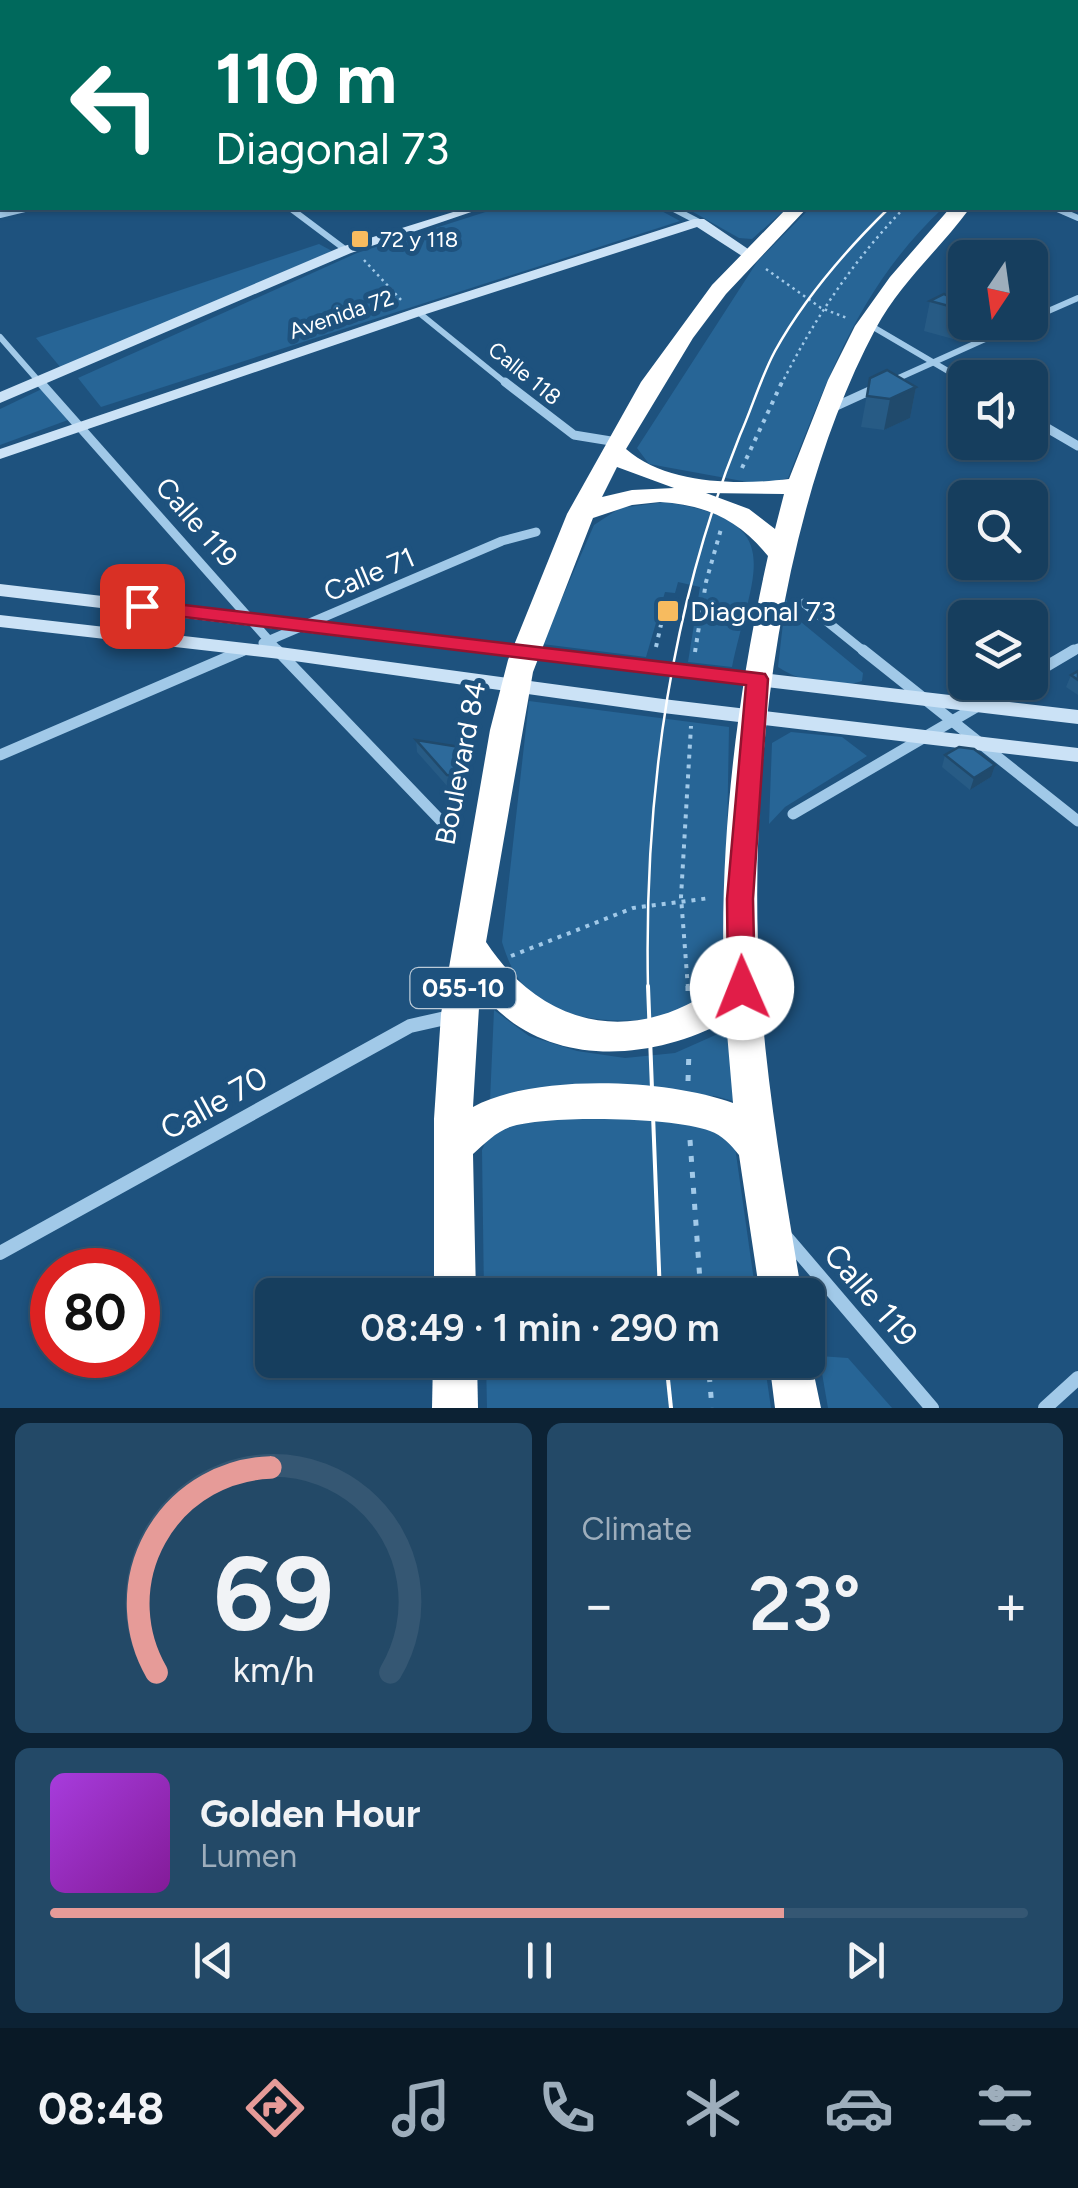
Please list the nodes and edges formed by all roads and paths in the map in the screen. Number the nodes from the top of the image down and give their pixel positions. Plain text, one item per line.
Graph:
1 (293, 210) edge
2 (472, 210) edge
3 (676, 210) edge
4 (795, 210) edge
5 (958, 210) edge
6 (698, 222) junction
7 (346, 250) junction
8 (747, 253) junction
9 (1078, 298) edge
10 (1048, 311) edge
11 (418, 312) junction
12 (867, 324) junction
13 (0, 337) edge
14 (982, 340) edge
15 (933, 362) junction
16 (948, 370) edge
17 (39, 380) junction
18 (0, 398) edge
19 (829, 409) junction
20 (79, 427) junction
21 (1048, 428) edge
22 (615, 446) junction
23 (1078, 446) edge
24 (0, 454) edge
25 (800, 484) junction
26 (580, 514) junction
27 (536, 532) dead end
28 (779, 552) junction
29 (0, 590) edge
30 (804, 603) dead end
31 (249, 619) junction
32 (0, 621) edge
33 (673, 621) dead end
34 (304, 626) junction
35 (274, 647) junction
36 (1078, 648) edge
37 (247, 649) junction
38 (1048, 666) edge
39 (651, 667) junction
40 (520, 668) junction
41 (757, 679) junction
42 (920, 698) junction
43 (988, 700) edge
44 (980, 705) junction
45 (754, 716) junction
46 (1078, 717) edge
47 (951, 722) junction
48 (927, 736) junction
49 (977, 742) junction
50 (0, 755) edge
51 (1078, 755) edge
52 (794, 814) dead end
53 (1078, 821) edge
54 (444, 824) dead end
55 (740, 899) junction
56 (476, 957) junction
57 (742, 988) junction
58 (459, 1015) junction
59 (454, 1145) junction
60 (758, 1146) junction
61 (769, 1218) junction
62 (0, 1253) edge
63 (454, 1278) edge
64 (778, 1278) edge
65 (455, 1378) edge
66 (710, 1378) edge
67 (794, 1378) edge
68 (1078, 1378) edge
69 (455, 1408) edge
70 (712, 1408) edge
71 (798, 1408) edge
72 (932, 1408) edge
73 (1046, 1408) edge

1 - 7 street
2 - 7 main road, Avenida 72
3 - 6 street
4 - 8 highway, Boulevard 84 / 055-10
5 - 12 highway
6 - 8 main road
6 - 11 main road, Avenida 72
7 - 11 path
7 - 17 main road, Avenida 72
8 - 12 path
8 - 22 highway, Boulevard 84 / 055-10
9 - 10 street
11 - 20 main road, Avenida 72
11 - 22 street, Calle 118
12 - 15 street
12 - 19 highway
13 - 17 street, Calle 119
14 - 15 street
15 - 16 street
15 - 19 street
17 - 18 main road, Avenida 72
17 - 20 street, Calle 119
19 - 25 highway
20 - 24 main road, Avenida 72
20 - 31 street, Calle 119
21 - 23 street
22 - 25 highway
22 - 26 highway, Boulevard 84 / 055-10
25 - 28 highway
26 - 28 highway
26 - 40 highway, Boulevard 84 / 055-10
27 - 34 street, Calle 71
28 - 41 highway
29 - 31 main road
30 - 42 street
31 - 34 main road
31 - 35 street, Calle 119
32 - 37 main road
33 - 39 path
34 - 35 street, Calle 71
34 - 40 main road
35 - 37 main road
35 - 40 main road
35 - 54 street, Calle 119
36 - 38 street
37 - 50 street
39 - 40 main road
39 - 41 main road
40 - 45 main road
40 - 56 highway, Boulevard 84 / 055-10
41 - 42 main road
41 - 45 highway
42 - 44 main road
42 - 47 street
43 - 44 street
44 - 46 main road
44 - 47 street
45 - 48 main road
45 - 55 highway
47 - 48 street
47 - 49 street
48 - 49 main road
48 - 52 street
49 - 51 main road
49 - 53 street
55 - 56 path
55 - 57 highway
56 - 57 highway
56 - 58 highway, Boulevard 84 / 055-10
57 - 60 highway
58 - 59 highway, Boulevard 84 / 055-10
58 - 62 street, Calle 70
59 - 60 highway
59 - 63 highway, Boulevard 84 / 055-10
60 - 61 highway
61 - 64 highway
61 - 72 street, Calle 119
65 - 69 highway
66 - 70 path
67 - 71 highway
68 - 73 street

